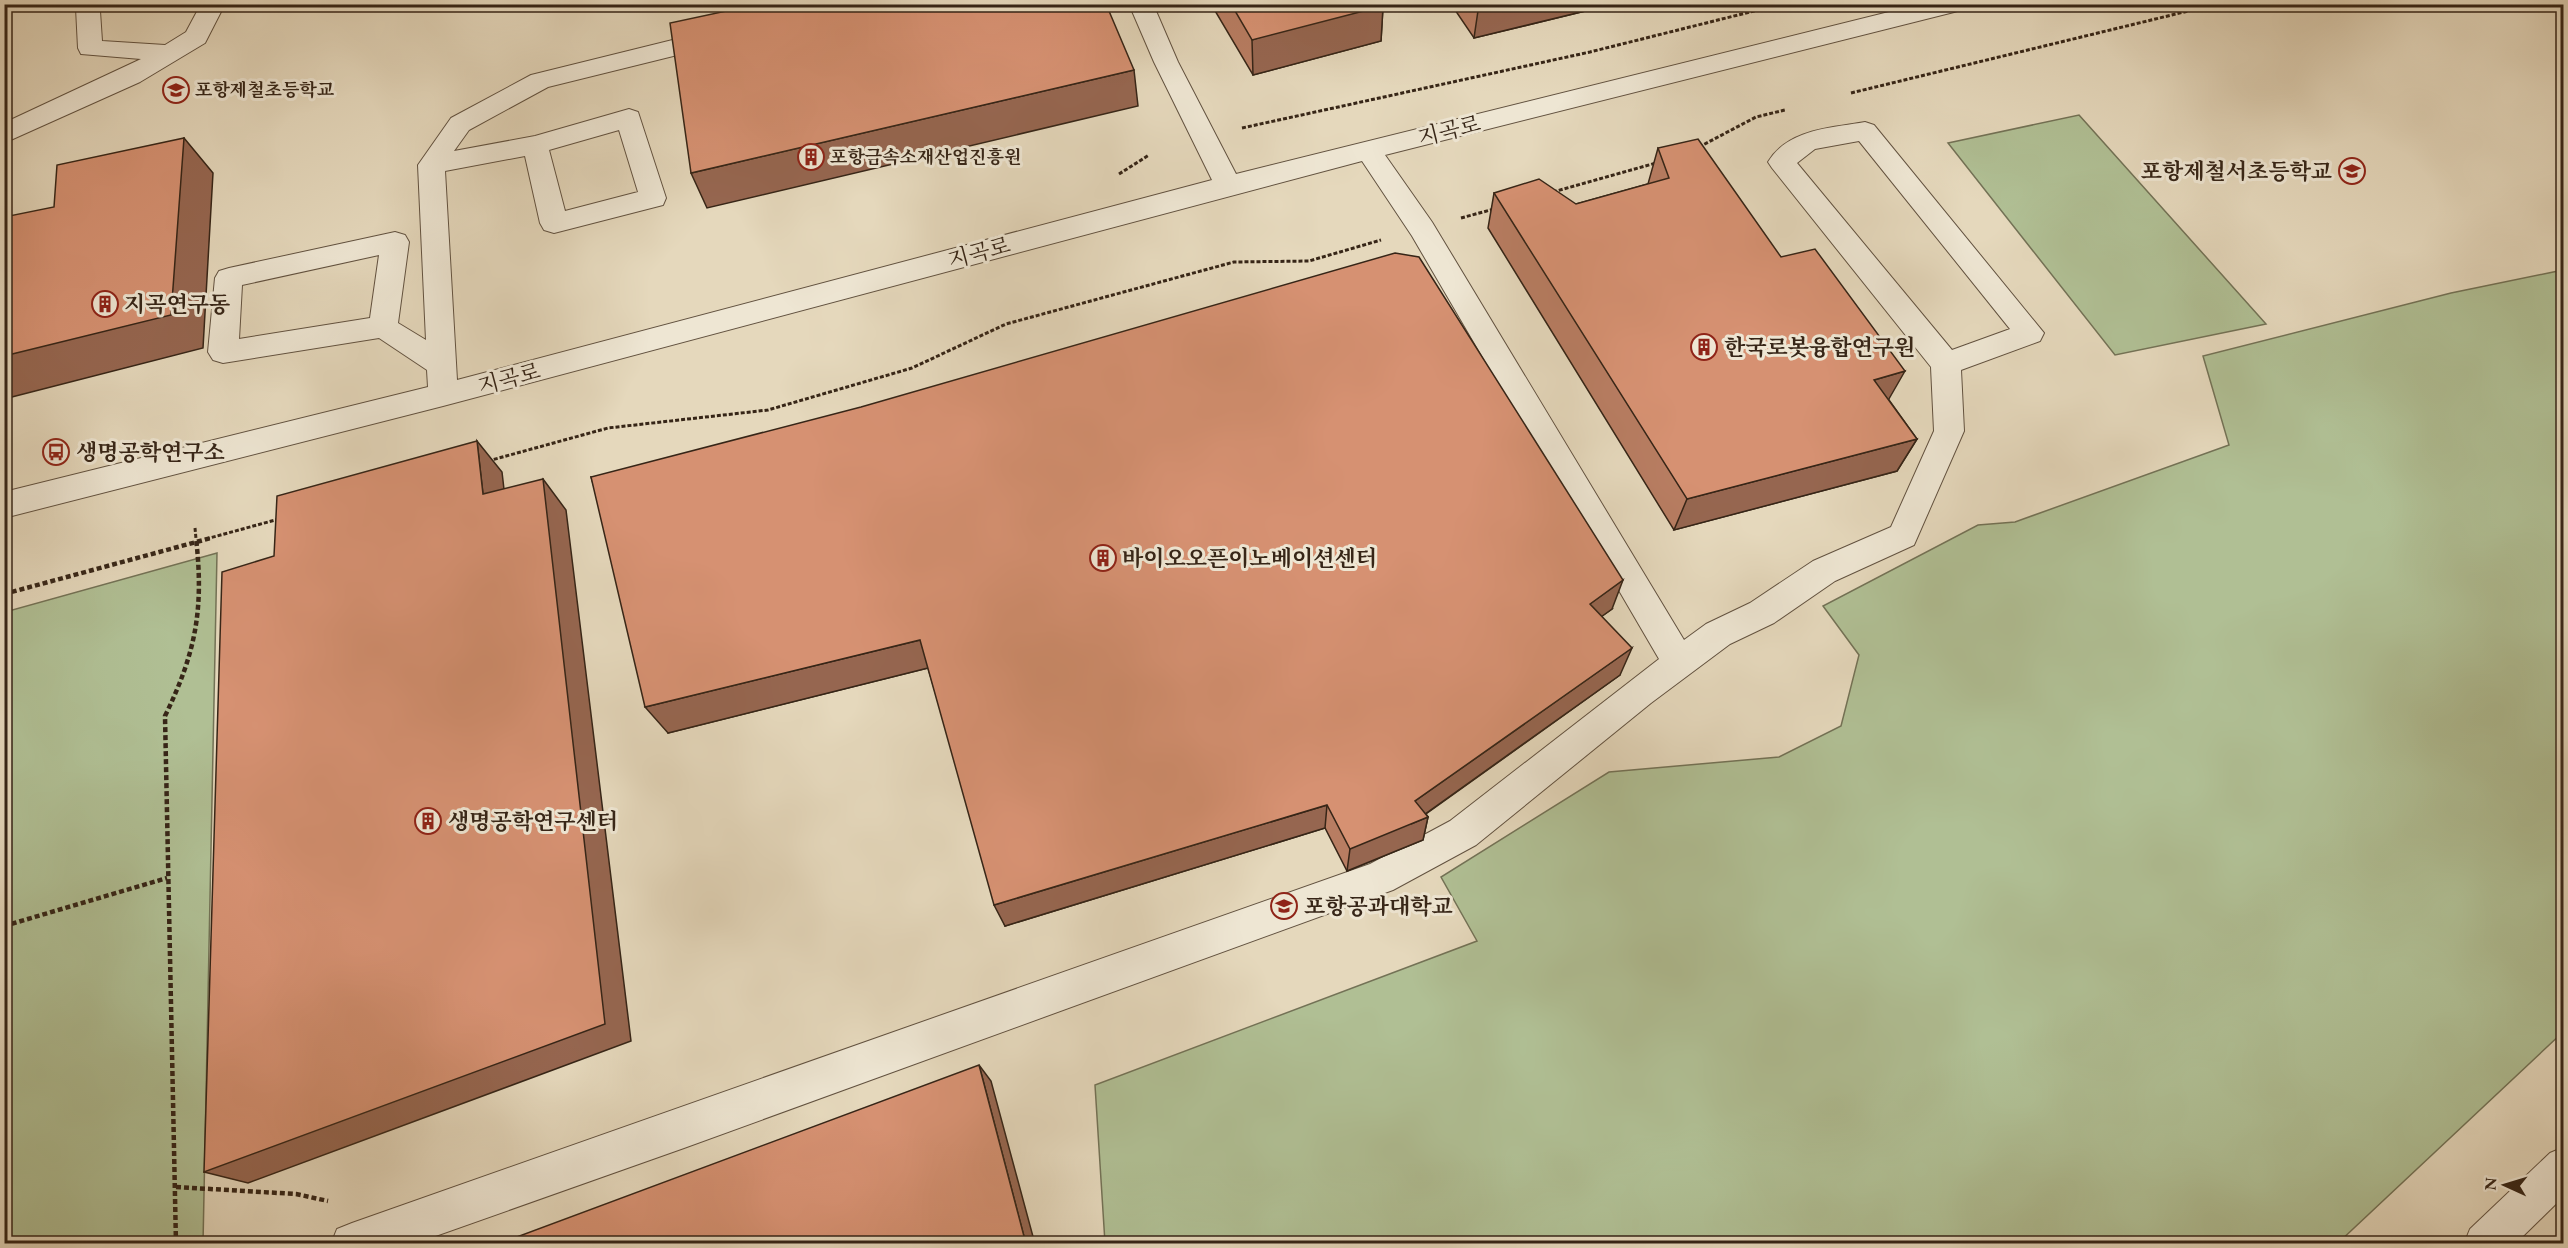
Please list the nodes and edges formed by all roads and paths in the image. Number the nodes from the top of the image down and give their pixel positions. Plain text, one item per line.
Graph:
1 (94, 4) edge
2 (213, 4) edge
3 (1142, 4) edge
4 (1782, 4) edge
5 (1945, 5) edge
6 (745, 30) edge
7 (170, 53) junction
8 (1233, 130) dead end
9 (4, 134) edge
10 (535, 145) junction
11 (1368, 150) junction
12 (431, 165) junction
13 (1228, 185) junction
14 (1384, 239) dead end
15 (383, 327) junction
16 (1946, 364) junction
17 (441, 365) junction
18 (443, 395) junction
19 (487, 461) dead end
20 (4, 505) edge
21 (284, 517) edge
22 (195, 528) dead end
23 (197, 542) junction
24 (4, 594) edge
25 (1679, 663) junction
26 (167, 878) junction
27 (4, 926) edge
28 (2564, 1167) edge
29 (176, 1187) junction
30 (339, 1204) dead end
31 (176, 1244) edge
32 (352, 1244) edge
33 (2485, 1244) edge

1 - 7 street
2 - 7 street
3 - 13 street
4 - 8 path
5 - 11 street, 지곡로
6 - 12 street
7 - 9 street
10 - 10 street
10 - 12 street
11 - 13 street, 지곡로
11 - 25 street
12 - 17 street
13 - 18 street, 지곡로
14 - 19 path
15 - 15 street
15 - 17 street
16 - 16 street
16 - 25 street
17 - 18 street
18 - 20 street, 지곡로
21 - 23 path
22 - 23 path
23 - 24 path
23 - 26 path
25 - 32 street
26 - 27 path
26 - 29 path
28 - 33 street
29 - 30 path
29 - 31 path

